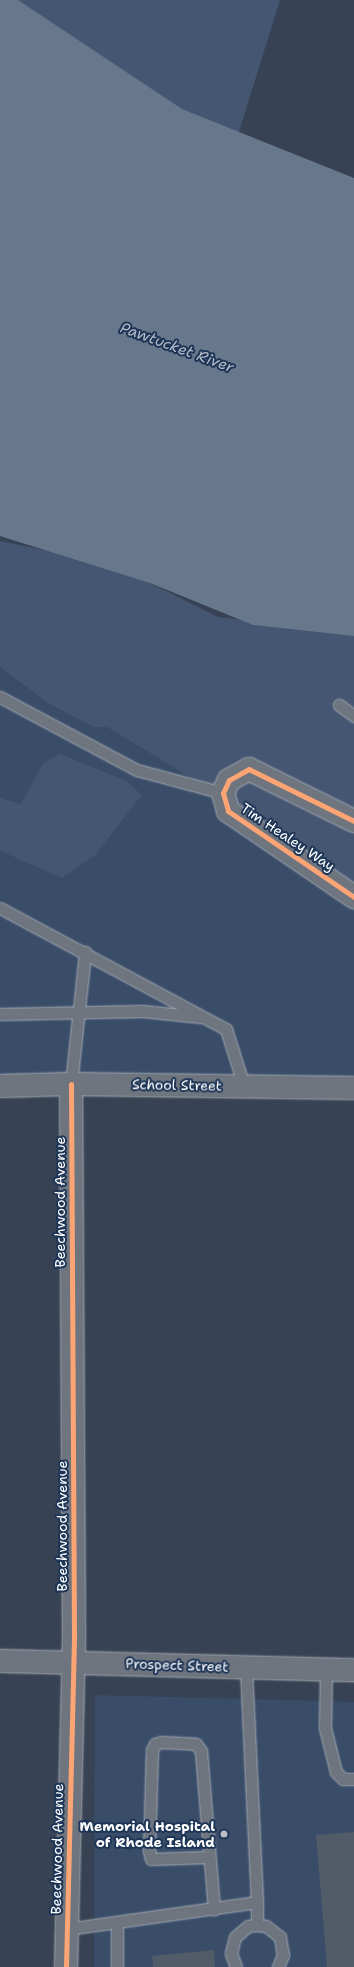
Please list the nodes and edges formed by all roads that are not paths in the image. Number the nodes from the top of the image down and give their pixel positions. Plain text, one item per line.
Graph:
1 (0, 697) edge
2 (339, 705) dead end
3 (354, 716) edge
4 (225, 802) junction
5 (354, 821) edge
6 (354, 897) edge
7 (0, 908) edge
8 (85, 952) junction
9 (78, 1012) junction
10 (0, 1014) edge
11 (207, 1018) junction
12 (71, 1084) junction
13 (0, 1086) edge
14 (244, 1086) junction
15 (354, 1088) edge
16 (0, 1660) edge
17 (73, 1662) junction
18 (246, 1667) junction
19 (326, 1669) junction
20 (354, 1670) edge
21 (354, 1779) edge
22 (209, 1857) junction
23 (257, 1902) junction
24 (214, 1909) junction
25 (117, 1923) junction
26 (257, 1925) junction
27 (67, 1929) junction
28 (66, 1967) edge
29 (117, 1967) edge
30 (236, 1967) edge
31 (278, 1967) edge

1 - 4 lane
2 - 3 lane
4 - 5 street
4 - 6 street, Tim Healey Way
7 - 8 lane
8 - 9 lane
8 - 11 lane
9 - 10 lane
9 - 11 lane
9 - 12 lane
11 - 14 lane
12 - 13 street, School Street
12 - 14 street, School Street
12 - 17 street, Beechwood Avenue
14 - 15 street, School Street
16 - 17 street, Prospect Street
17 - 18 street, Prospect Street
17 - 27 street, Beechwood Avenue
18 - 19 street, Prospect Street
18 - 23 lane
19 - 20 street, Prospect Street
19 - 21 lane
22 - 22 lane
22 - 24 lane
23 - 24 lane
23 - 26 lane
24 - 25 lane
25 - 27 lane
25 - 29 lane
26 - 30 lane
26 - 31 lane
27 - 28 street, Beechwood Avenue

